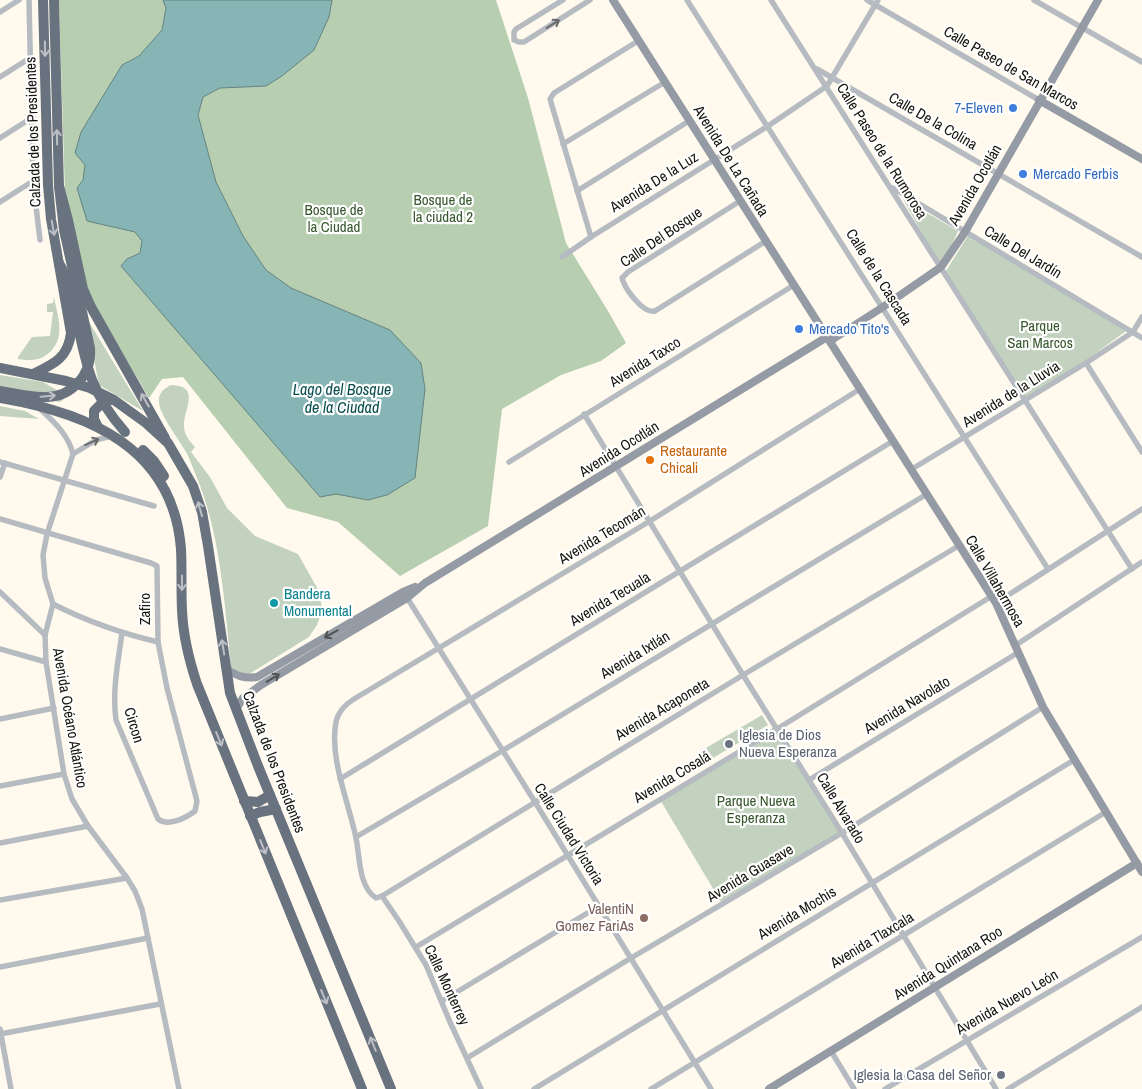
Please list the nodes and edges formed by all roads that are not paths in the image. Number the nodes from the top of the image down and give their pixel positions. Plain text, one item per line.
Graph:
1 (19, 0) edge
2 (29, 0) edge
3 (44, 0) edge
4 (54, 0) edge
5 (563, 0) edge
6 (590, 0) edge
7 (613, 0) edge
8 (687, 0) edge
9 (771, 0) edge
10 (867, 0) edge
11 (1034, 0) edge
12 (1098, 0) edge
13 (877, 2) edge
14 (0, 12) edge
15 (1082, 28) junction
16 (638, 41) junction
17 (30, 58) junction
18 (1142, 62) edge
19 (816, 68) junction
20 (0, 77) edge
21 (832, 77) junction
22 (665, 82) junction
23 (827, 86) junction
24 (1039, 100) junction
25 (33, 117) junction
26 (689, 121) junction
27 (768, 126) junction
28 (0, 138) edge
29 (563, 144) junction
30 (714, 159) junction
31 (1142, 159) edge
32 (998, 173) junction
33 (33, 181) junction
34 (59, 186) junction
35 (890, 187) junction
36 (577, 191) junction
37 (740, 201) junction
38 (0, 202) edge
39 (965, 232) junction
40 (591, 237) junction
41 (40, 240) dead end
42 (766, 241) junction
43 (1142, 256) edge
44 (562, 257) dead end
45 (59, 263) junction
46 (941, 267) junction
47 (794, 285) junction
48 (883, 307) junction
49 (1142, 316) edge
50 (1133, 332) junction
51 (1142, 338) edge
52 (828, 339) junction
53 (1086, 363) junction
54 (0, 368) edge
55 (33, 374) junction
56 (860, 389) junction
57 (0, 391) edge
58 (0, 398) edge
59 (114, 400) junction
60 (1026, 400) junction
61 (35, 405) junction
62 (584, 414) junction
63 (97, 425) junction
64 (114, 435) junction
65 (964, 438) junction
66 (893, 441) junction
67 (168, 443) junction
68 (1142, 452) edge
69 (74, 454) junction
70 (3, 462) edge
71 (509, 462) dead end
72 (616, 466) junction
73 (912, 470) junction
74 (0, 477) edge
75 (64, 480) junction
76 (927, 494) junction
77 (154, 506) dead end
78 (1142, 509) edge
79 (0, 519) edge
80 (650, 521) junction
81 (1107, 531) junction
82 (47, 534) junction
83 (960, 545) junction
84 (181, 548) junction
85 (1142, 562) edge
86 (1048, 569) junction
87 (1132, 569) junction
88 (680, 571) junction
89 (0, 592) edge
90 (405, 595) junction
91 (994, 600) junction
92 (53, 604) junction
93 (712, 623) junction
94 (122, 633) junction
95 (45, 635) junction
96 (158, 642) junction
97 (440, 648) junction
98 (0, 649) edge
99 (1017, 649) junction
100 (46, 662) junction
101 (226, 668) junction
102 (742, 675) junction
103 (354, 698) joint
104 (471, 699) junction
105 (1043, 707) junction
106 (54, 708) junction
107 (236, 709) junction
108 (0, 719) edge
109 (777, 729) junction
110 (502, 751) junction
111 (1074, 760) junction
112 (64, 774) junction
113 (340, 779) junction
114 (809, 780) junction
115 (0, 786) edge
116 (270, 795) junction
117 (244, 801) junction
118 (535, 802) junction
119 (276, 809) junction
120 (196, 811) joint
121 (1106, 812) junction
122 (250, 816) junction
123 (88, 826) junction
124 (842, 833) junction
125 (356, 837) junction
126 (0, 843) edge
127 (567, 854) junction
128 (1139, 862) edge
129 (1142, 872) edge
130 (127, 878) junction
131 (871, 883) junction
132 (380, 897) junction
133 (0, 900) edge
134 (598, 906) junction
135 (903, 936) junction
136 (148, 938) junction
137 (1142, 938) edge
138 (416, 947) junction
139 (630, 958) junction
140 (0, 967) edge
141 (934, 989) junction
142 (442, 1001) junction
143 (160, 1004) junction
144 (1142, 1008) edge
145 (663, 1010) junction
146 (0, 1032) edge
147 (967, 1040) junction
148 (831, 1051) junction
149 (467, 1058) junction
150 (695, 1062) junction
151 (11, 1089) edge
152 (179, 1089) edge
153 (362, 1089) edge
154 (391, 1089) edge
155 (481, 1089) edge
156 (534, 1089) edge
157 (651, 1089) edge
158 (711, 1089) edge
159 (768, 1089) edge
160 (854, 1089) edge
161 (885, 1089) edge
162 (996, 1089) edge
163 (1008, 1089) edge

1 - 14 street
2 - 17 street
3 -> 45 highway, Calzada de los Presidentes
34 -> 4 highway, Calzada de los Presidentes
5 -> 6 street
7 - 16 main road, Avenida De La Cañada
8 - 27 street, Calle de la Cascada
9 - 19 street, Calle Paseo de la Rumorosa
10 - 13 street, Calle Paseo de San Marcos
11 - 15 street
12 - 15 main road, Avenida Ocotlán
13 - 21 street, Avenida De la Luz
13 - 24 street, Calle Paseo de San Marcos
15 - 18 street
15 - 24 main road, Avenida Ocotlán
16 - 22 main road, Avenida De La Cañada
16 - 29 street
17 - 20 street
17 - 25 street
19 - 21 street, Calle De la Colina
19 - 23 street, Calle Paseo de la Rumorosa
21 - 23 street, Avenida De la Luz
21 - 32 street, Calle De la Colina
22 - 26 main road, Avenida De La Cañada
22 - 29 street
23 - 27 street, Avenida De la Luz
23 - 35 street, Calle Paseo de la Rumorosa
24 - 31 main road, Calle Paseo de San Marcos
24 - 32 main road, Avenida Ocotlán
25 - 28 street
25 - 33 street
26 - 30 main road, Avenida De La Cañada
26 - 36 street
27 - 30 street, Avenida De la Luz
27 - 48 street, Calle de la Cascada
29 - 36 street
30 - 37 main road, Avenida De La Cañada
30 - 40 street, Avenida De la Luz
32 - 39 main road, Avenida Ocotlán
32 - 43 street, Calle De la Colina
33 - 38 street
33 - 41 street
57 -> 34 highway, bridge
67 -> 34 highway
35 - 39 street, Calle Del Jardín
35 - 46 street, Calle Paseo de la Rumorosa
36 - 40 street
37 - 42 main road, Avenida De La Cañada
37 - 42 street, Calle Del Bosque
39 - 46 main road, Avenida Ocotlán
39 - 50 street, Calle Del Jardín
40 - 44 street, Avenida De la Luz
42 - 47 main road, Avenida De La Cañada
45 - 55 highway
45 - 84 highway, bridge
46 - 48 main road, Avenida Ocotlán
46 - 60 street, Calle Paseo de la Rumorosa
47 - 52 main road, Avenida De La Cañada
47 - 62 street, Avenida Taxco
48 - 52 main road, Avenida Ocotlán
48 - 65 street, Calle de la Cascada
49 - 50 street, Avenida de la Lluvia
50 - 51 street, Calle Del Jardín
50 - 53 street, Avenida de la Lluvia
52 - 56 main road, Calle Villahermosa
52 - 72 main road, Avenida Ocotlán
53 - 60 street, Avenida de la Lluvia
53 - 68 street
54 - 55 highway, Calzada de los Presidentes
55 - 59 highway, Calzada de los Presidentes
56 - 66 main road, Calle Villahermosa
56 - 80 street, Avenida Tecomán
58 - 61 highway
59 - 63 highway
59 - 67 highway, Calzada de los Presidentes
60 - 65 street, Avenida de la Lluvia
60 - 81 street, Calle Paseo de la Rumorosa
61 - 63 highway
61 - 69 street
62 - 71 street, Avenida Taxco
62 - 72 street, Calle Alvarado
63 - 64 highway
69 -> 64 street
64 - 84 highway
65 - 73 street, Avenida de la Lluvia
65 - 86 street, Calle de la Cascada
66 - 73 main road, Calle Villahermosa
66 - 88 street, Avenida Tecuala
101 -> 67 highway, Calzada de los Presidentes
69 - 75 street
70 - 74 street
70 - 75 street
72 - 80 street, Calle Alvarado
72 - 90 main road, Avenida Ocotlán
73 - 76 main road, Calle Villahermosa
75 - 77 street
75 - 82 street
76 - 83 main road, Calle Villahermosa
76 - 93 street, Avenida Ixtlán
78 - 81 street, Avenida Cosalá
79 - 82 street, Zafiro
80 - 88 street, Calle Alvarado
80 - 97 street, Avenida Tecomán
81 - 86 street, Avenida Cosalá
81 - 87 street, Calle Paseo de la Rumorosa
82 - 92 street
82 - 96 street, Zafiro
83 - 91 main road, Calle Villahermosa
83 - 102 street, Avenida Acaponeta
84 -> 117 highway
85 - 87 street, Avenida Navolato
86 - 91 street, Avenida Cosalá
87 - 99 street, Avenida Navolato
88 - 93 street, Calle Alvarado
88 - 104 street, Avenida Tecuala
89 - 95 street
90 - 97 street, Calle Ciudad Victoria
90 -> 101 main road, Avenida Ocotlán
107 -> 90 main road, Avenida Ocotlán
91 - 99 main road, Calle Villahermosa
91 - 109 street, Avenida Cosalá
92 - 94 street
92 - 95 street, Avenida Océano Atlántico
93 - 102 street, Calle Alvarado
93 - 110 street, Avenida Ixtlán
94 - 96 street
94 - 120 street, Circon
95 - 100 street, Avenida Océano Atlántico
96 - 120 street, Zafiro
97 - 103 street, Avenida Tecomán
97 - 104 street, Calle Ciudad Victoria
98 - 100 street
99 - 105 main road, Calle Villahermosa
99 - 114 street, Avenida Navolato
100 - 106 street, Avenida Océano Atlántico
101 - 107 highway, Calzada de los Presidentes
102 - 109 street, Calle Alvarado
102 - 118 street, Avenida Acaponeta
103 - 113 street, Calle Monterrey
104 - 110 street, Calle Ciudad Victoria
104 - 113 street, Avenida Tecuala
105 - 111 main road, Calle Villahermosa
105 - 124 street, Avenida Guasave
106 - 108 street
106 - 112 street, Avenida Océano Atlántico
107 - 116 highway, Calzada de los Presidentes
109 - 114 street, Calle Alvarado
109 - 127 street, Avenida Cosalá
110 - 118 street, Calle Ciudad Victoria
110 - 125 street, Avenida Ixtlán
111 - 121 main road, Calle Villahermosa
111 - 131 street, Avenida Mochis
112 - 115 street
112 - 123 street, Avenida Océano Atlántico
113 - 125 street, Calle Monterrey
114 - 124 street, Calle Alvarado
116 - 117 highway
116 - 119 highway, Calzada de los Presidentes
117 - 122 highway
118 - 127 street, Calle Ciudad Victoria
118 - 132 street, Avenida Acaponeta
119 - 122 highway
154 -> 119 highway, Calzada de los Presidentes
121 - 128 main road, Calle Villahermosa
121 - 135 street, Avenida Tlaxcala
122 -> 153 highway
123 - 126 street
123 - 130 street, Avenida Océano Atlántico
124 - 131 street, Calle Alvarado
124 - 139 street, Avenida Guasave
125 - 132 street, Calle Monterrey
127 - 134 street, Calle Ciudad Victoria
127 - 138 street, Avenida Cosalá
128 - 129 main road, Calle Villahermosa
128 - 141 main road, Avenida Quintana Roo
130 - 133 street
130 - 136 street, Avenida Océano Atlántico
131 - 135 street, Calle Alvarado
131 - 145 street, Avenida Mochis
132 - 138 street, Calle Monterrey
134 - 139 street, Calle Ciudad Victoria
134 - 142 street
135 - 141 street, Calle Alvarado
135 - 150 street, Avenida Tlaxcala
136 - 140 street
136 - 143 street, Avenida Océano Atlántico
137 - 147 street, Avenida Nuevo León
138 - 142 street, Calle Monterrey
139 - 145 street, Calle Ciudad Victoria
139 - 149 street, Avenida Guasave
141 - 147 street, Calle Alvarado
141 - 148 main road, Avenida Quintana Roo
142 - 149 street, Calle Monterrey
143 - 146 street
143 - 152 street, Avenida Océano Atlántico
144 - 163 street
145 - 150 street, Calle Ciudad Victoria
145 - 156 street, Avenida Mochis
146 - 151 street
147 - 161 street, Avenida Nuevo León
147 - 162 street, Calle Alvarado
148 - 159 main road, Avenida Quintana Roo
148 - 160 street
149 - 155 street, Calle Monterrey
150 - 157 street, Avenida Tlaxcala
150 - 158 street, Calle Ciudad Victoria

